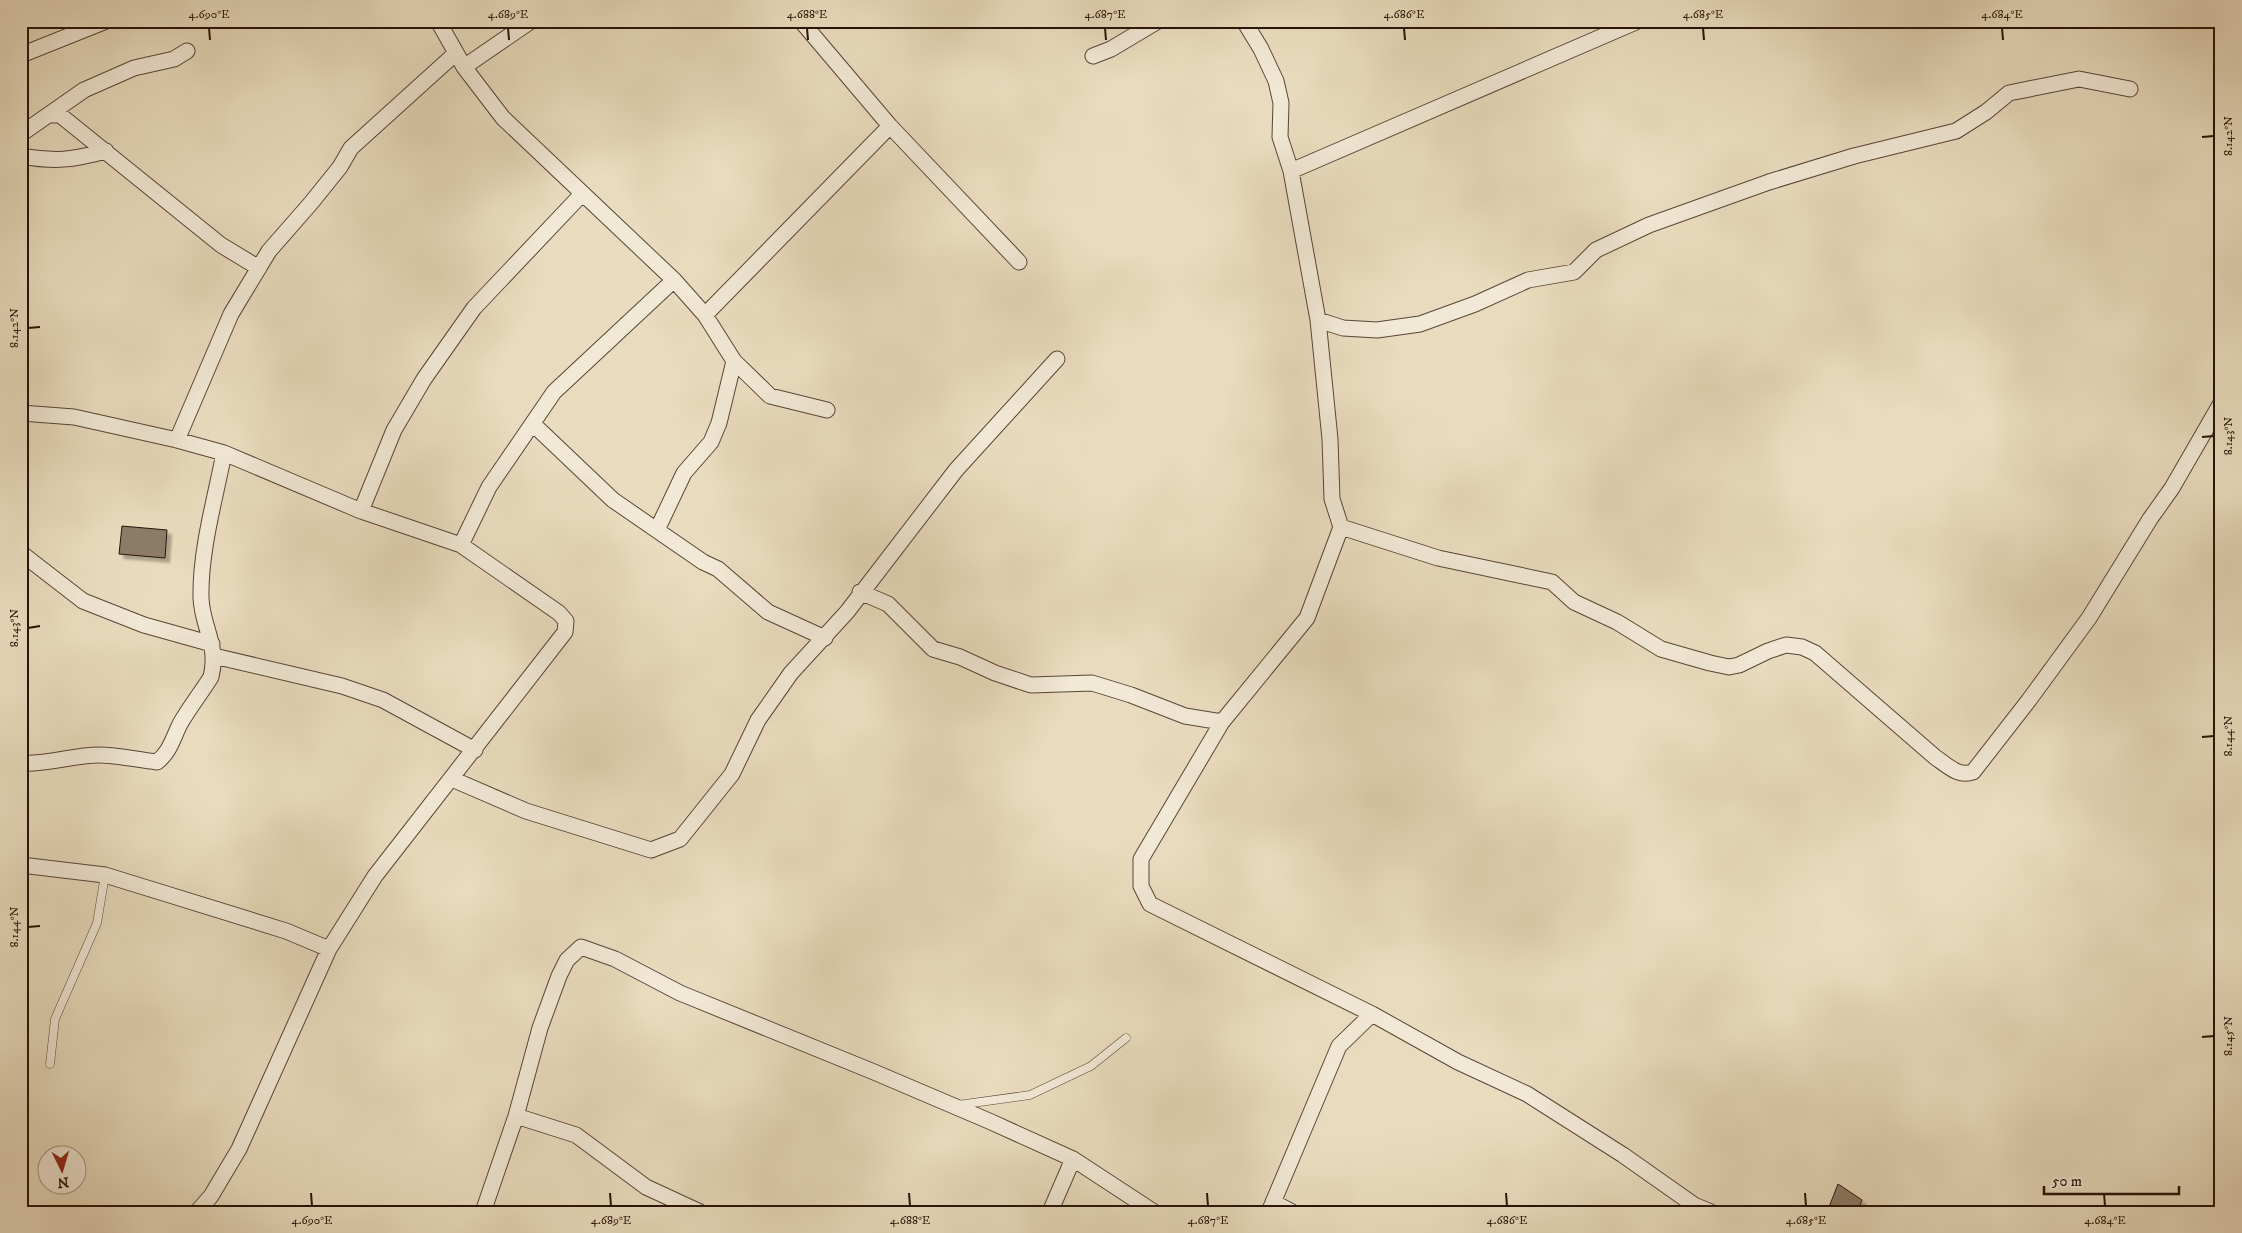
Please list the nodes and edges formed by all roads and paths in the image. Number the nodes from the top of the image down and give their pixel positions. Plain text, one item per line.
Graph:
1 (106, 21) edge
2 (438, 21) edge
3 (531, 21) edge
4 (801, 21) edge
5 (1158, 21) edge
6 (1244, 21) edge
7 (1638, 21) edge
8 (187, 50) dead end
9 (456, 53) junction
10 (21, 55) edge
11 (1093, 56) dead end
12 (464, 67) junction
13 (2130, 89) dead end
14 (51, 115) junction
15 (890, 126) junction
16 (21, 134) edge
17 (106, 151) junction
18 (21, 156) edge
19 (1292, 171) junction
20 (582, 194) junction
21 (1020, 262) dead end
22 (259, 268) junction
23 (674, 280) junction
24 (705, 315) junction
25 (1318, 320) junction
26 (1057, 359) dead end
27 (734, 361) junction
28 (2221, 403) edge
29 (827, 410) dead end
30 (21, 413) edge
31 (533, 424) junction
32 (177, 440) junction
33 (224, 453) junction
34 (361, 510) junction
35 (1341, 527) junction
36 (657, 530) junction
37 (462, 545) junction
38 (21, 553) edge
39 (860, 592) junction
40 (825, 638) junction
41 (213, 650) junction
42 (1222, 722) junction
43 (474, 750) junction
44 (21, 763) edge
45 (452, 779) junction
46 (21, 865) edge
47 (105, 875) junction
48 (329, 949) junction
49 (1372, 1014) junction
50 (1126, 1038) dead end
51 (50, 1064) dead end
52 (952, 1106) junction
53 (516, 1116) junction
54 (1073, 1159) junction
55 (1271, 1207) edge
56 (197, 1212) edge
57 (483, 1212) edge
58 (700, 1212) edge
59 (1050, 1212) edge
60 (1154, 1212) edge
61 (1292, 1212) edge
62 (1711, 1212) edge

1 - 10 street
2 - 9 street
3 - 12 street
4 - 15 street
5 - 11 street
6 - 19 street
7 - 19 street
8 - 14 street
9 - 12 street
9 - 22 street
12 - 20 street
13 - 25 street
14 - 16 street
14 - 17 street
15 - 21 street
15 - 24 street
17 - 18 street
17 - 22 street
19 - 25 street
20 - 23 street
20 - 34 street
22 - 32 street
23 - 24 street
23 - 31 street
24 - 27 street
25 - 35 street
26 - 39 street
27 - 29 street
27 - 36 street
28 - 35 street
30 - 32 street
31 - 36 street
31 - 37 street
32 - 33 street
33 - 34 street
33 - 41 street
34 - 37 street
35 - 42 street
36 - 40 street
37 - 43 street
38 - 41 street
39 - 40 street
39 - 42 street
40 - 45 street
41 - 43 street
41 - 44 street
42 - 49 street
43 - 45 street
45 - 48 street
46 - 47 street
47 - 48 street
47 - 51 lane
48 - 56 street
49 - 55 street
49 - 62 street
50 - 52 lane
52 - 53 street
52 - 54 street
53 - 57 street
53 - 58 street
54 - 59 street
54 - 60 street
55 - 61 street

